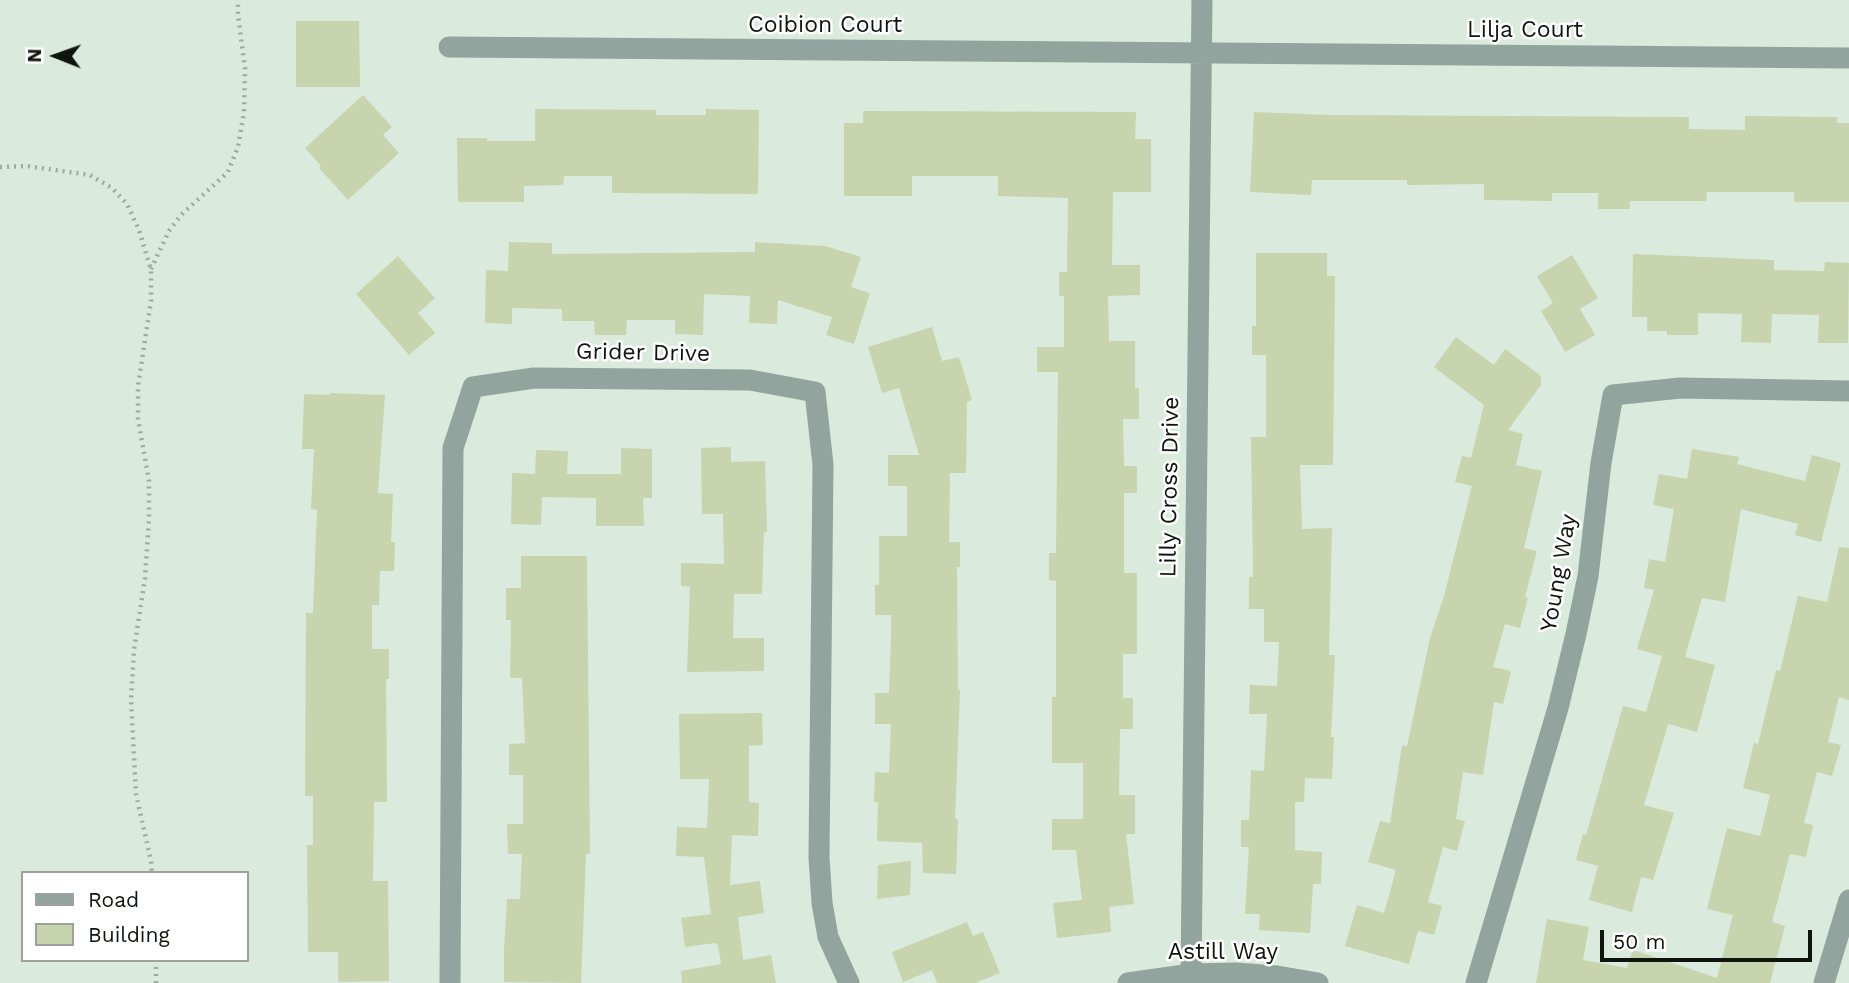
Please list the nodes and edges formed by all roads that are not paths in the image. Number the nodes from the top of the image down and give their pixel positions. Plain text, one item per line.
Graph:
1 (1202, 0) edge
2 (449, 47) dead end
3 (1201, 54) junction
4 (1849, 58) edge
5 (1849, 391) edge
6 (1849, 900) edge
7 (1191, 974) junction
8 (450, 983) edge
9 (849, 983) edge
10 (1128, 983) edge
11 (1318, 983) edge
12 (1476, 983) edge
13 (1824, 983) edge

1 - 3 street, Lilly Cross Drive
2 - 3 street, Coibion Court
3 - 4 street, Lilja Court
3 - 7 street, Lilly Cross Drive
5 - 12 street, Young Way
6 - 13 street
7 - 10 street, Astill Way
7 - 11 street, Astill Way
8 - 9 street, Grider Drive

